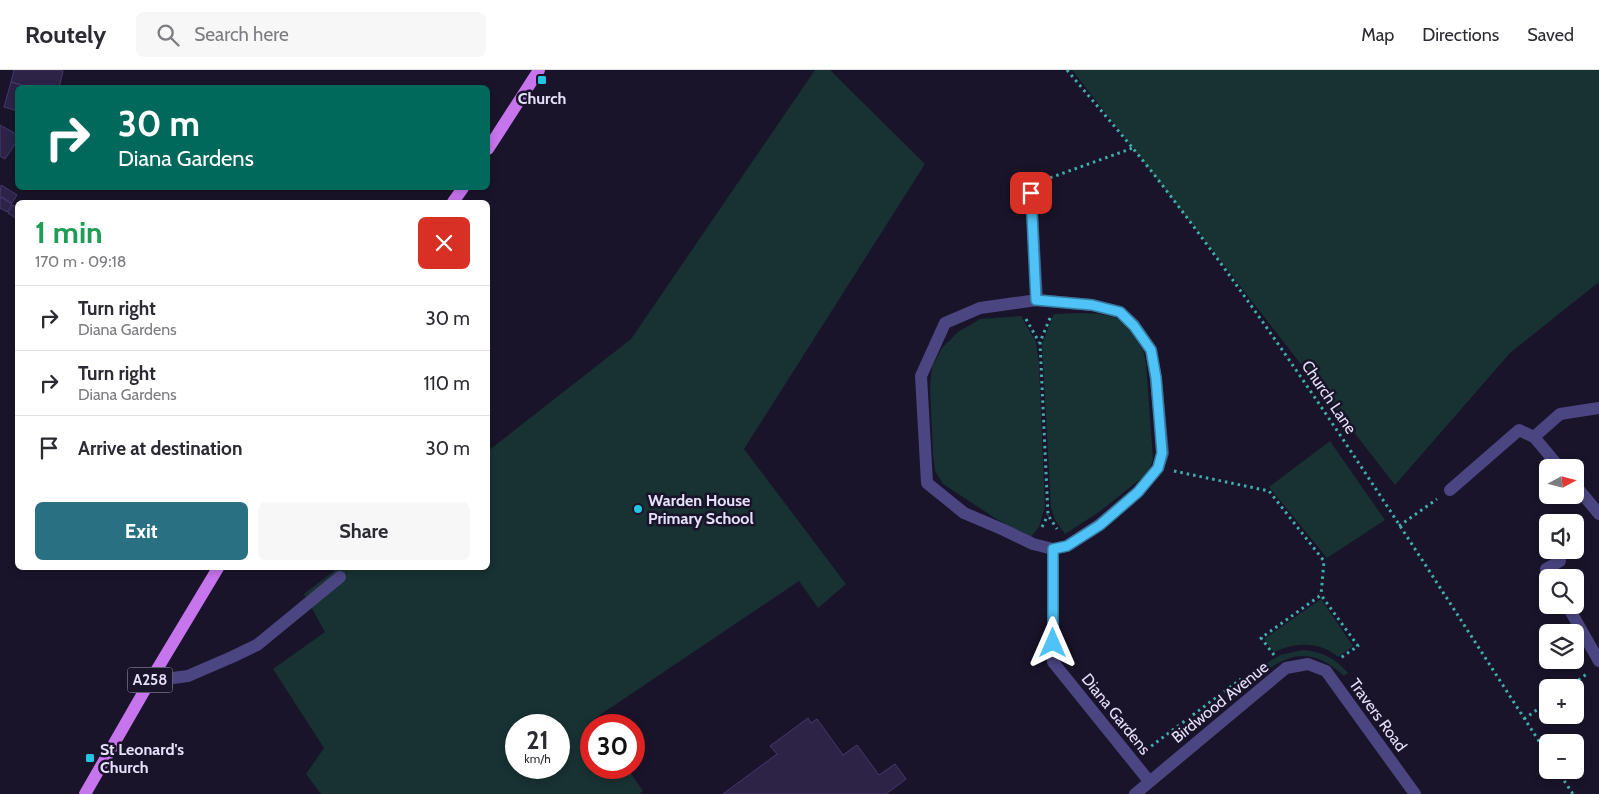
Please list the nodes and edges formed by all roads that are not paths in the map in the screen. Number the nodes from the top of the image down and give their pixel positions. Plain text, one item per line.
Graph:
1 (539, 70) edge
2 (490, 146) edge
3 (1031, 193) road end
4 (1036, 300) junction
5 (1599, 408) edge
6 (1534, 437) junction
7 (1552, 459) edge
8 (1450, 490) road end
9 (1584, 496) edge
10 (1599, 514) edge
11 (1053, 549) junction
12 (1560, 561) dead end
13 (1546, 569) edge
14 (217, 570) edge
15 (340, 576) dead end
16 (1572, 614) edge
17 (1308, 664) joint
18 (1598, 664) edge
19 (150, 681) junction
20 (1149, 781) junction
21 (85, 794) edge
22 (1135, 794) edge
23 (1415, 794) edge

1 - 2 main road
3 - 4 street
4 - 11 street
4 - 11 street
5 - 6 street
6 - 7 street
6 - 8 street
9 - 10 street
11 - 20 street, Diana Gardens
12 - 13 street
14 - 19 main road, A258
15 - 19 street
16 - 18 street
17 - 20 street, Birdwood Avenue
17 - 23 street, Travers Road
19 - 21 main road, A258
20 - 22 street, Birdwood Avenue

